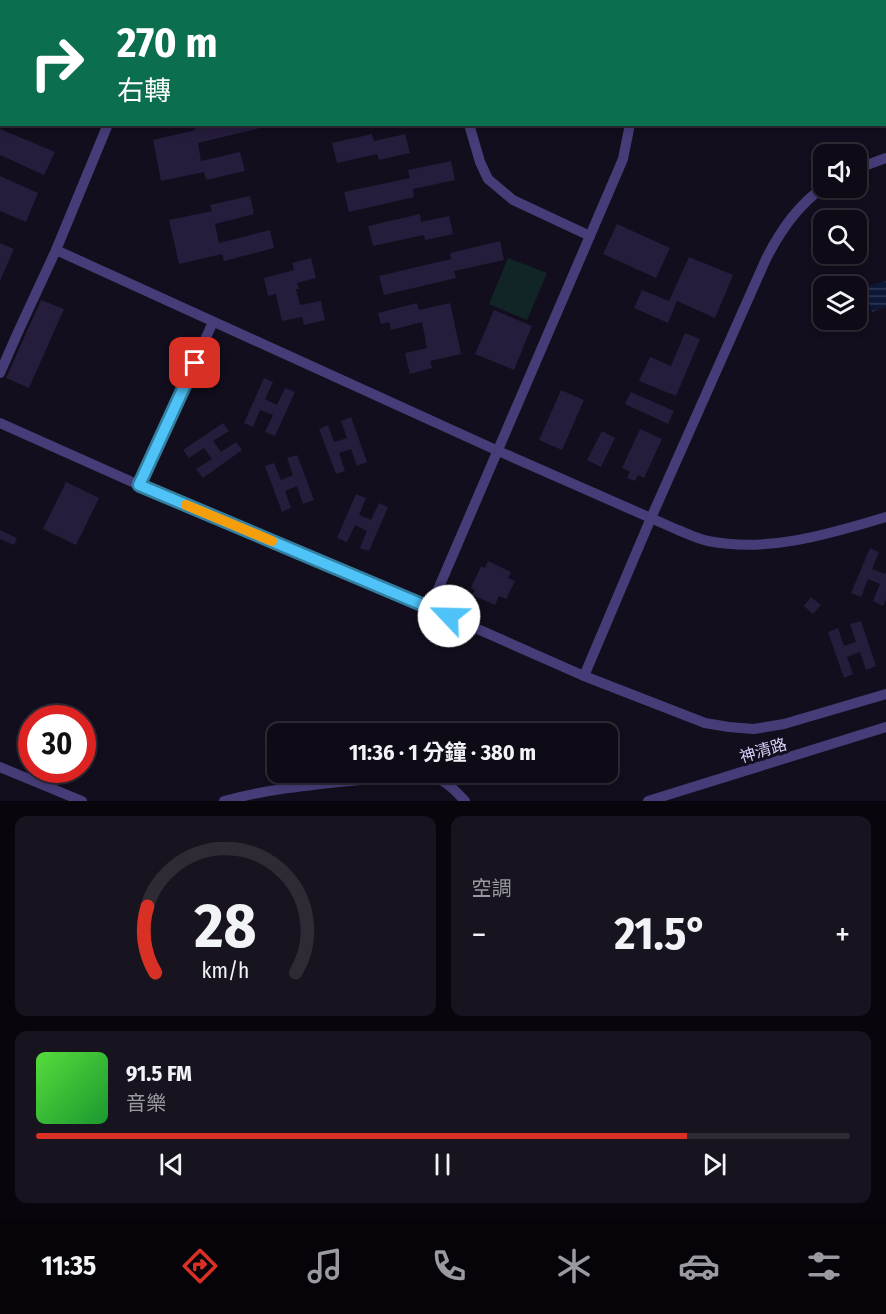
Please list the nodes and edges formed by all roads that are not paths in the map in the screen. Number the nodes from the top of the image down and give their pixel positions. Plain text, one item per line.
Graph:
1 (107, 126) edge
2 (470, 126) edge
3 (630, 126) edge
4 (886, 158) edge
5 (867, 166) edge
6 (813, 195) edge
7 (590, 236) junction
8 (56, 250) junction
9 (213, 322) junction
10 (0, 373) edge
11 (0, 423) edge
12 (496, 450) junction
13 (139, 485) junction
14 (886, 517) edge
15 (651, 518) junction
16 (430, 608) junction
17 (584, 676) junction
18 (886, 694) edge
19 (886, 727) edge
20 (0, 767) edge
21 (82, 801) edge
22 (224, 801) edge
23 (465, 801) edge
24 (648, 801) edge

1 - 8 street
2 - 7 street
3 - 7 street
4 - 5 street
6 - 15 street
7 - 12 street
8 - 9 street
8 - 10 street
9 - 12 street
9 - 13 street
11 - 13 street
12 - 15 street
12 - 16 street
13 - 16 street
14 - 15 street
15 - 17 street
16 - 17 street
17 - 18 street
19 - 24 street, 神清路
20 - 21 street
22 - 23 street

